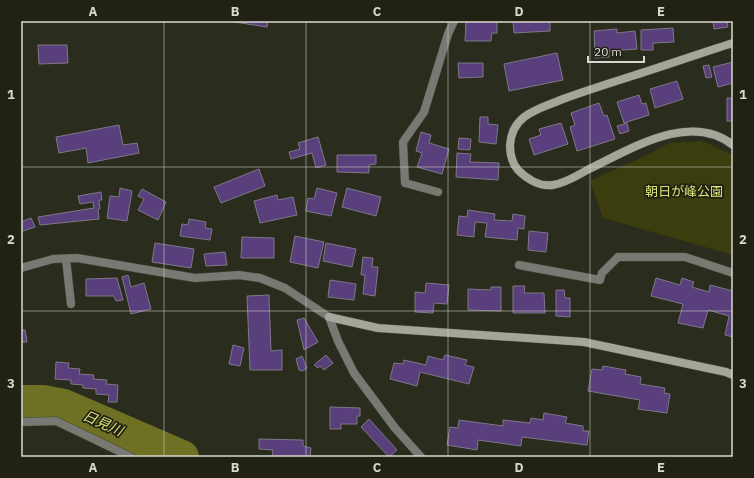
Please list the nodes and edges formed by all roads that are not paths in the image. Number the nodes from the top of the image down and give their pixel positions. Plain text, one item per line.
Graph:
1 (454, 21) edge
2 (733, 43) edge
3 (733, 145) edge
4 (438, 192) dead end
5 (66, 259) junction
6 (519, 265) dead end
7 (21, 268) edge
8 (733, 273) edge
9 (71, 304) dead end
10 (329, 317) junction
11 (733, 375) edge
12 (21, 422) edge
13 (127, 456) edge
14 (421, 457) edge

1 - 4 street
2 - 3 street
5 - 7 street
5 - 9 street
5 - 10 street
6 - 8 street
10 - 11 street
10 - 14 street
12 - 13 street

